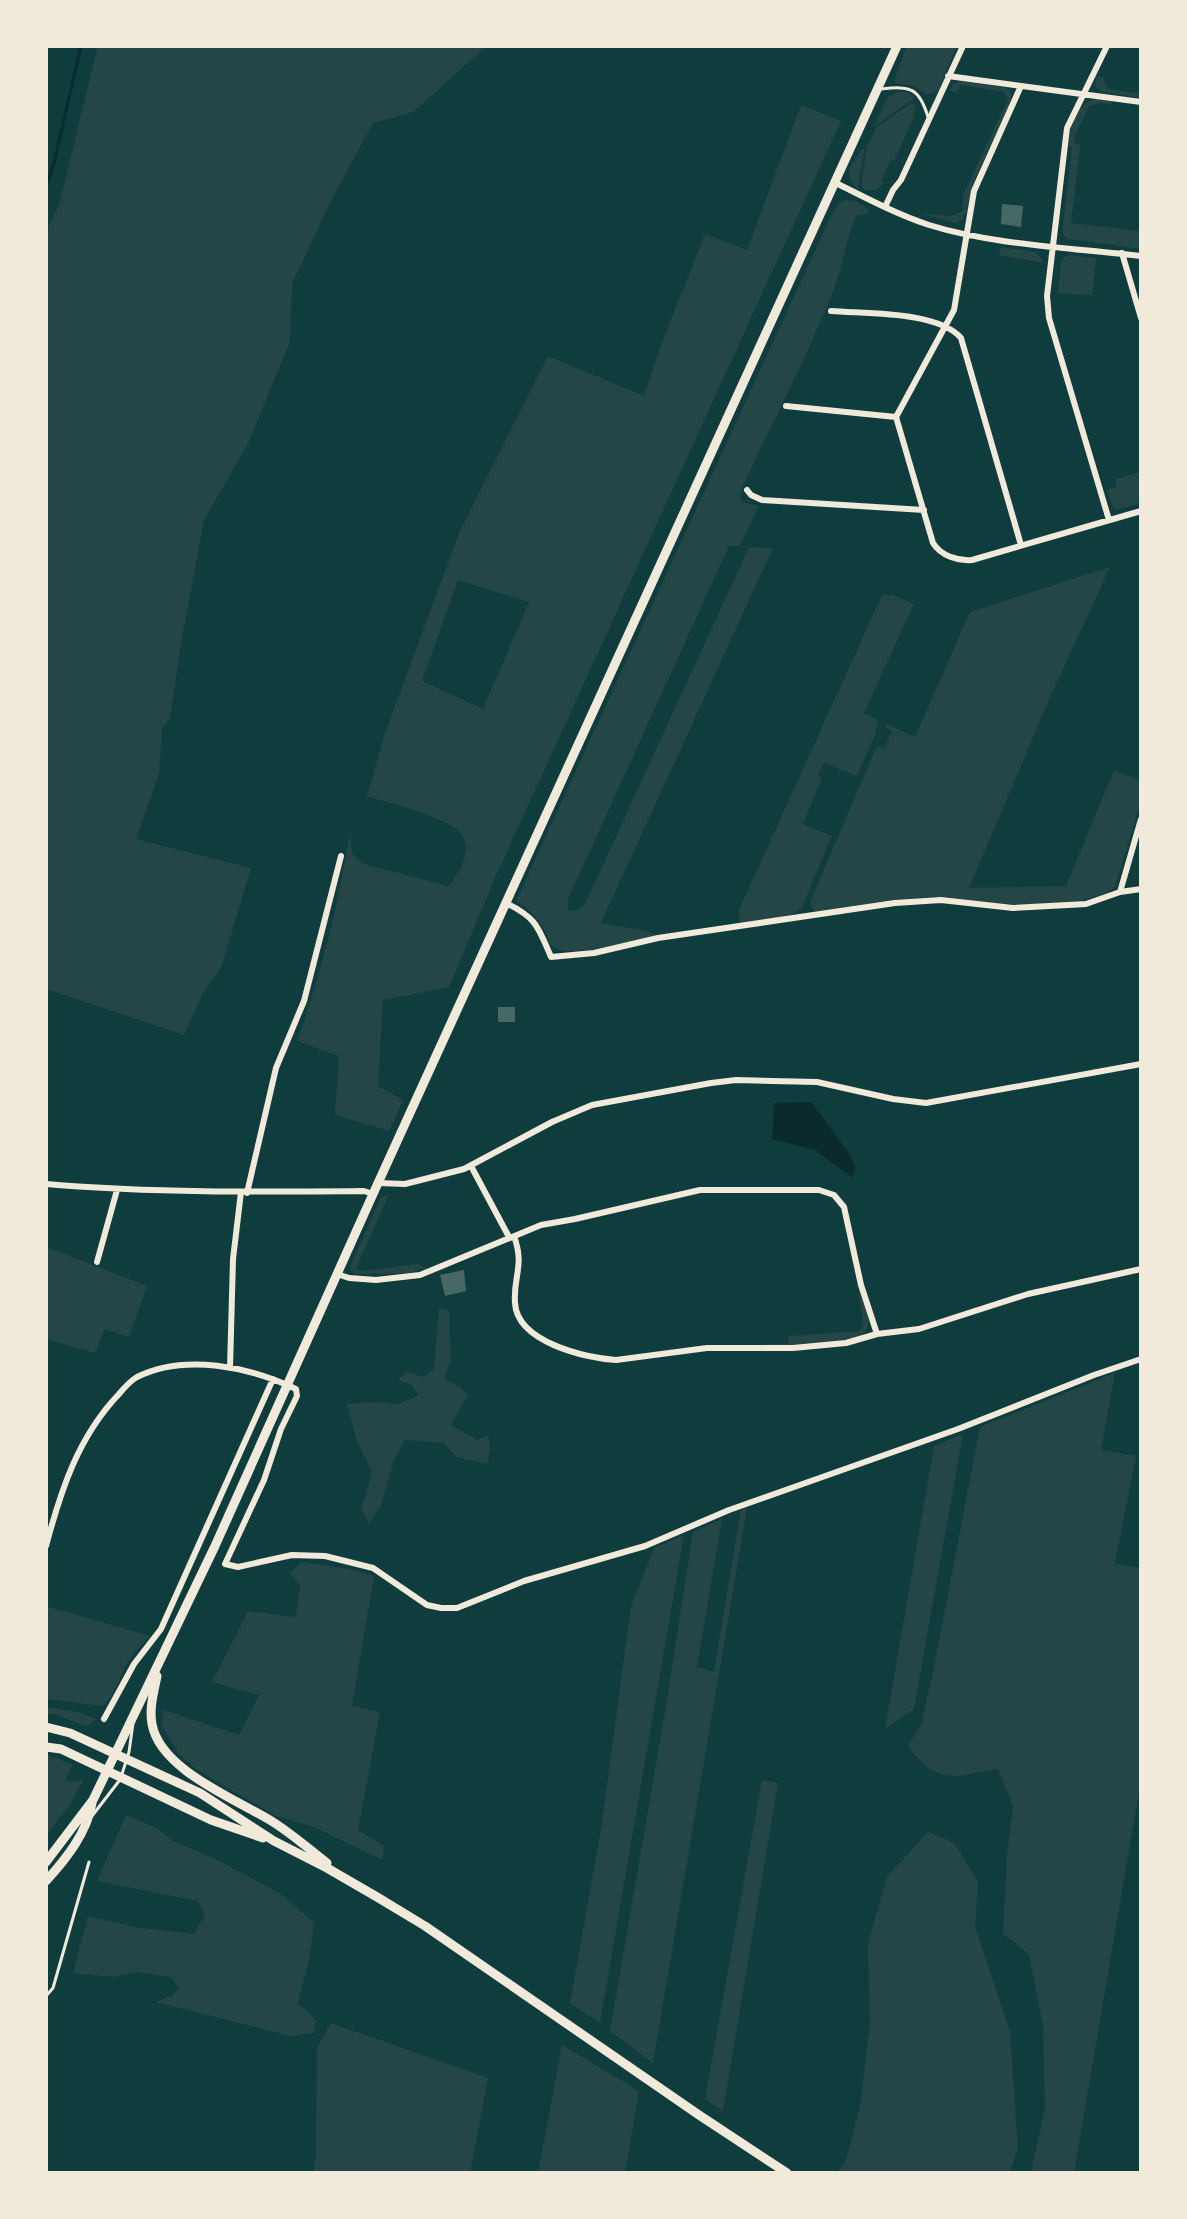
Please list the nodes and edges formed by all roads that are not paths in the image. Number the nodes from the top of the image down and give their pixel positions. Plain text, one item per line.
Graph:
1 (897, 46) edge
2 (963, 46) edge
3 (1107, 46) edge
4 (948, 76) junction
5 (1021, 86) junction
6 (877, 90) junction
7 (1082, 94) junction
8 (1141, 102) edge
9 (928, 118) junction
10 (834, 182) junction
11 (885, 207) junction
12 (968, 233) junction
13 (1052, 246) junction
14 (1122, 253) junction
15 (1141, 256) edge
16 (831, 311) dead end
17 (1141, 318) edge
18 (945, 325) junction
19 (786, 406) dead end
20 (896, 417) junction
21 (747, 490) dead end
22 (924, 510) junction
23 (1141, 511) edge
24 (1109, 520) junction
25 (1021, 545) junction
26 (1141, 819) edge
27 (341, 856) dead end
28 (1141, 889) edge
29 (1120, 892) junction
30 (506, 903) junction
31 (1141, 1064) edge
32 (471, 1166) junction
33 (378, 1183) junction
34 (46, 1184) edge
35 (117, 1190) junction
36 (244, 1192) junction
37 (373, 1194) junction
38 (511, 1236) junction
39 (97, 1262) dead end
40 (1141, 1269) edge
41 (337, 1274) junction
42 (877, 1334) junction
43 (1141, 1359) edge
44 (230, 1368) junction
45 (273, 1379) junction
46 (287, 1384) junction
47 (46, 1546) edge
48 (162, 1657) junction
49 (133, 1717) junction
50 (104, 1719) dead end
51 (46, 1727) edge
52 (46, 1747) edge
53 (93, 1800) junction
54 (89, 1819) junction
55 (274, 1841) junction
56 (46, 1862) edge
57 (89, 1862) dead end
58 (347, 1879) junction
59 (46, 1881) edge
60 (46, 1996) edge
61 (787, 2173) edge

1 - 6 main road
2 - 4 street
3 - 7 street
4 - 5 street
4 - 9 street
5 - 7 street
5 - 12 street
6 - 9 lane
6 - 10 main road
7 - 8 street
7 - 13 street
9 - 11 street
10 - 11 street
10 - 30 main road
11 - 12 street
12 - 13 street
12 - 18 street
13 - 14 street
13 - 24 street
14 - 15 street
14 - 17 street
16 - 18 street
18 - 20 street
18 - 25 street
19 - 20 street
20 - 22 street
21 - 22 street
22 - 25 street
23 - 24 street
24 - 25 street
26 - 29 street
27 - 36 street
28 - 29 street
29 - 30 street
30 - 33 main road
31 - 32 street
32 - 33 street
32 - 38 street
33 - 37 main road
34 - 35 street
35 - 36 street
35 - 39 street
36 - 37 street
36 - 44 street
37 - 41 main road
38 - 41 street
38 - 42 street
38 - 42 street
40 - 42 street
41 - 46 main road
43 - 46 street
44 - 45 street
44 - 47 street
45 - 46 street
45 - 50 street
46 - 48 main road
48 - 49 main road
48 - 58 main road
49 - 53 main road
49 - 54 lane
51 - 55 main road
52 - 55 main road
53 - 54 main road
53 - 56 main road
54 - 59 main road
55 - 58 main road
57 - 60 lane
58 - 61 main road

